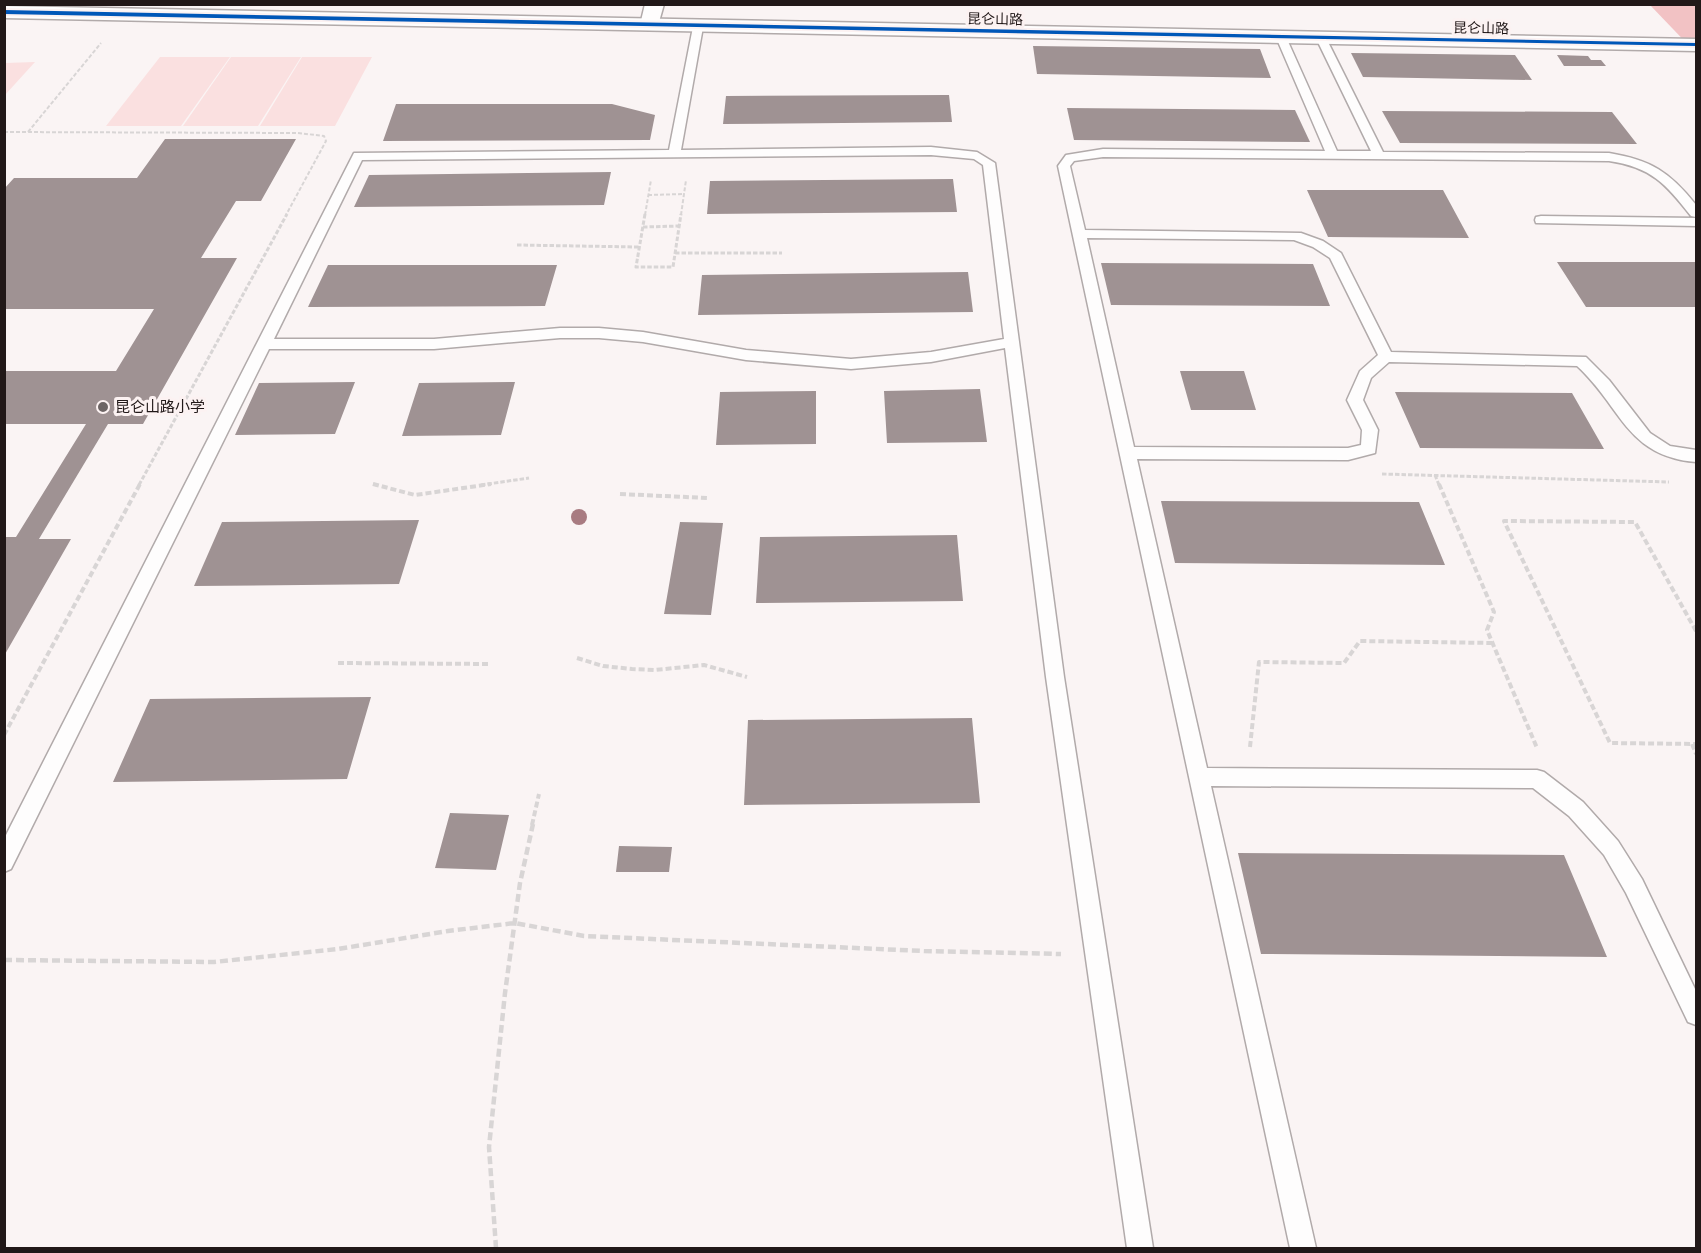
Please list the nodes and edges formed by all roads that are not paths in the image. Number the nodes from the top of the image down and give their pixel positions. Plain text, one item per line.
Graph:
1 (655, 4) edge
2 (4, 12) edge
3 (650, 25) junction
4 (698, 27) junction
5 (1281, 38) junction
6 (1321, 38) junction
7 (1696, 45) edge
8 (682, 153) junction
9 (1333, 156) junction
10 (1379, 156) junction
11 (1696, 213) edge
12 (1541, 220) dead end
13 (1696, 222) edge
14 (1079, 234) junction
15 (1012, 342) junction
16 (264, 344) junction
17 (1386, 357) junction
18 (1128, 453) junction
19 (1696, 456) edge
20 (1199, 777) junction
21 (4, 862) edge
22 (1696, 1014) edge
23 (1140, 1248) edge
24 (1303, 1248) edge

1 - 3 street
2 - 3 street, 昆仑山路
3 - 4 street, 昆仑山路
4 - 5 street, 昆仑山路
4 - 8 lane
5 - 6 street, 昆仑山路
5 - 9 lane
6 - 7 street, 昆仑山路
6 - 10 lane
8 - 15 lane
8 - 16 lane
9 - 10 lane
9 - 14 lane
10 - 11 lane
12 - 13 lane
14 - 17 lane
14 - 18 lane
15 - 16 lane
15 - 23 lane
16 - 21 lane
17 - 18 lane
17 - 19 lane
18 - 20 lane
20 - 22 lane
20 - 24 lane

